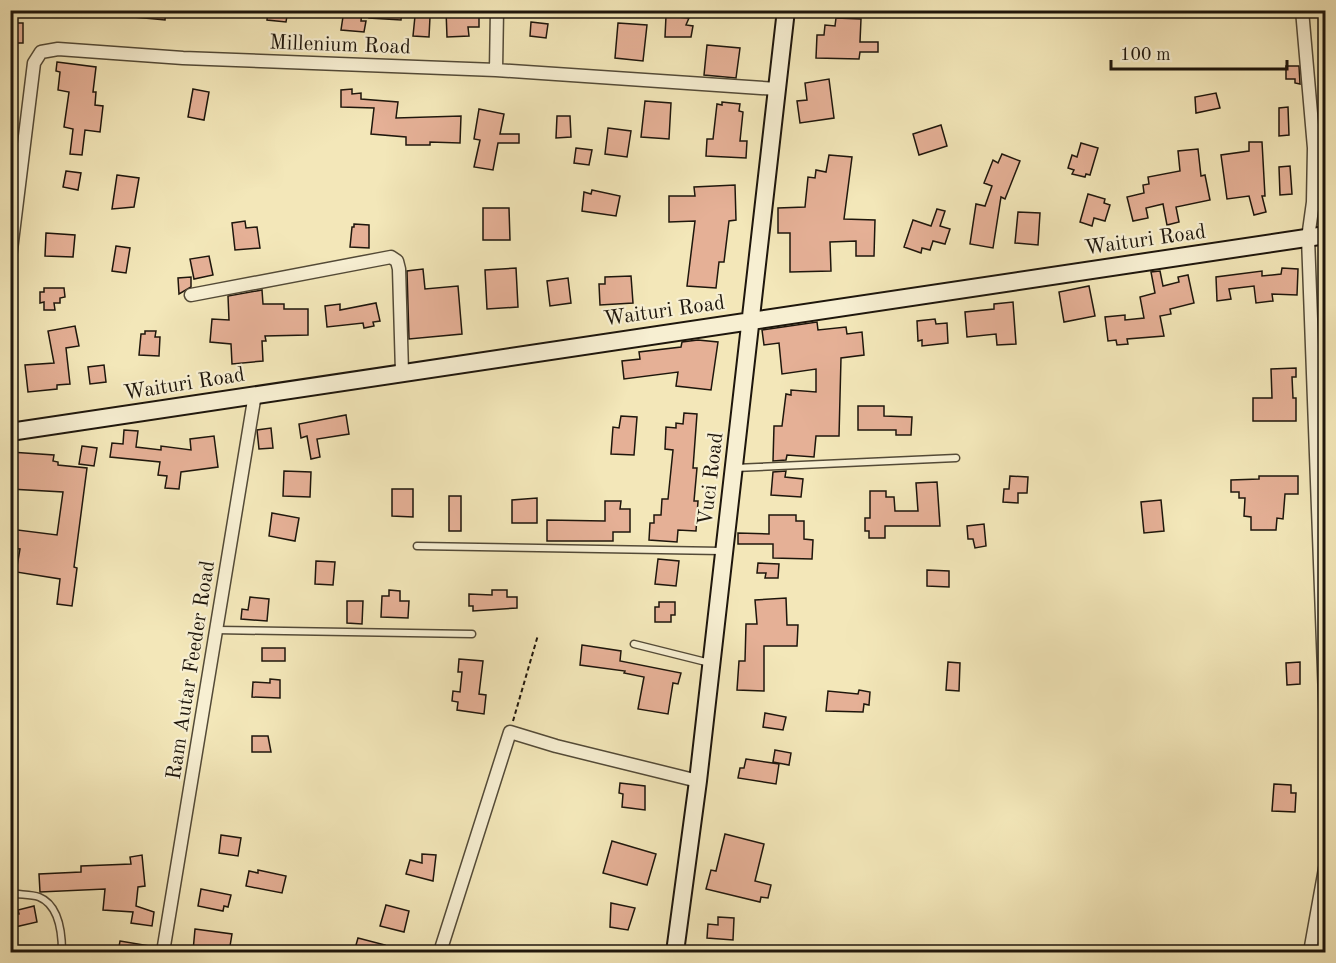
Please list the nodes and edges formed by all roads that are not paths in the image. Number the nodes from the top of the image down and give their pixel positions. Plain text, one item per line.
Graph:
1 (497, 10) edge
2 (786, 10) edge
3 (1302, 10) edge
4 (496, 70) junction
5 (777, 89) junction
6 (1326, 235) edge
7 (1308, 238) junction
8 (10, 258) edge
9 (191, 295) dead end
10 (751, 320) junction
11 (402, 372) junction
12 (255, 394) junction
13 (10, 432) edge
14 (1320, 450) edge
15 (956, 458) dead end
16 (734, 468) junction
17 (417, 546) dead end
18 (723, 551) junction
19 (216, 630) junction
20 (472, 634) dead end
21 (634, 644) dead end
22 (711, 663) junction
23 (1326, 724) edge
24 (698, 781) junction
25 (1326, 863) edge
26 (10, 894) edge
27 (62, 952) edge
28 (163, 952) edge
29 (440, 952) edge
30 (675, 952) edge
31 (1310, 952) edge

1 - 4 street
2 - 5 main road, Vuci Road
3 - 7 street
4 - 5 street, Millenium Road
4 - 8 street, Millenium Road
5 - 10 main road, Vuci Road
6 - 7 main road, Waituri Road
7 - 10 main road, Waituri Road
7 - 14 street
9 - 11 street
10 - 11 main road, Waituri Road
10 - 16 main road, Vuci Road
11 - 12 main road, Waituri Road
12 - 13 main road, Waituri Road
12 - 19 street, Ram Autar Feeder Road
14 - 23 street
15 - 16 lane
16 - 18 main road, Vuci Road
17 - 18 lane
18 - 22 main road, Vuci Road
19 - 20 lane
19 - 28 street, Ram Autar Feeder Road
21 - 22 lane
22 - 24 main road, Vuci Road
24 - 29 street
24 - 30 main road, Vuci Road
25 - 31 street
26 - 27 lane

